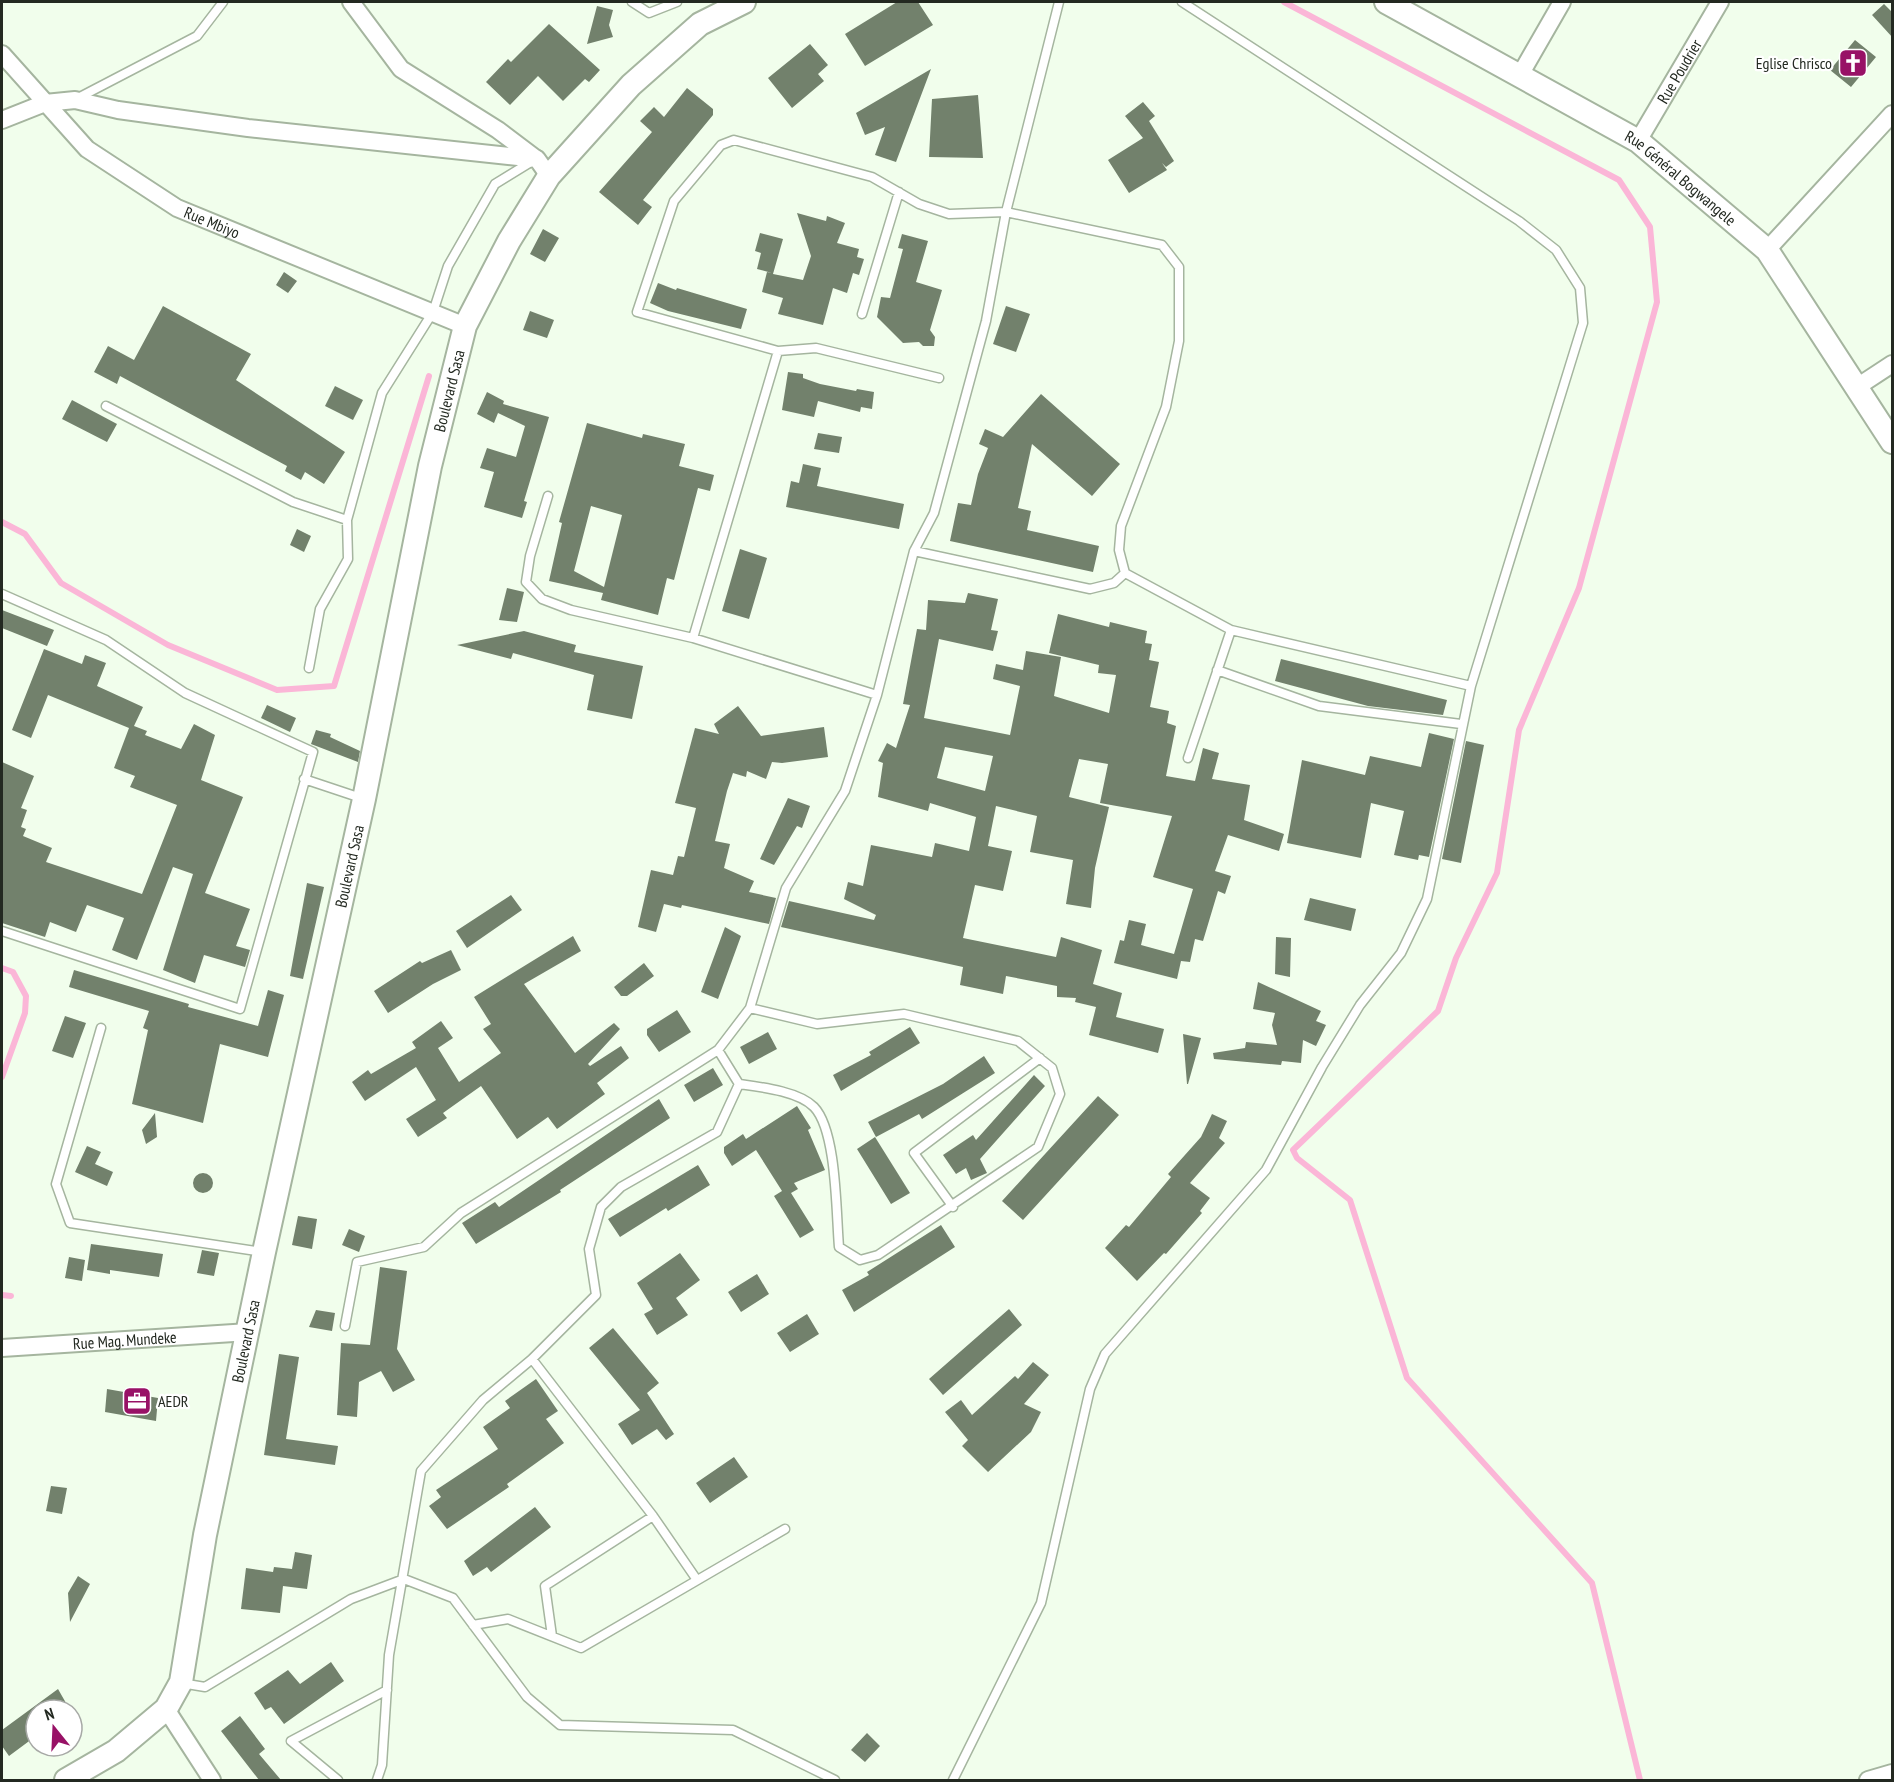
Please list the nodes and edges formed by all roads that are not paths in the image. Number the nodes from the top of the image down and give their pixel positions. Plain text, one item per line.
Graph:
1 (223, 2) edge
2 (351, 2) edge
3 (632, 2) edge
4 (677, 2) edge
5 (744, 2) edge
6 (1059, 2) edge
7 (1182, 2) edge
8 (1386, 2) edge
9 (1562, 2) edge
10 (1720, 2) edge
11 (2, 54) edge
12 (1520, 75) junction
13 (75, 100) junction
14 (45, 103) junction
15 (1893, 114) edge
16 (2, 120) edge
17 (1638, 141) junction
18 (543, 168) junction
19 (898, 192) junction
20 (1006, 212) junction
21 (1767, 250) junction
22 (433, 312) junction
23 (862, 314) dead end
24 (465, 326) junction
25 (778, 351) junction
26 (1893, 364) edge
27 (939, 378) dead end
28 (1857, 387) junction
29 (106, 406) dead end
30 (1893, 442) edge
31 (548, 496) dead end
32 (347, 520) junction
33 (914, 551) junction
34 (1125, 573) junction
35 (2, 594) edge
36 (1231, 630) junction
37 (693, 638) junction
38 (309, 668) dead end
39 (1217, 670) junction
40 (1470, 686) junction
41 (877, 695) junction
42 (1461, 724) junction
43 (1188, 758) dead end
44 (304, 779) junction
45 (364, 799) junction
46 (2, 931) edge
47 (750, 1008) junction
48 (101, 1028) dead end
49 (718, 1050) junction
50 (1040, 1058) junction
51 (739, 1084) junction
52 (953, 1207) junction
53 (264, 1252) junction
54 (345, 1326) dead end
55 (249, 1332) junction
56 (2, 1348) edge
57 (532, 1359) junction
58 (653, 1516) junction
59 (785, 1529) dead end
60 (404, 1579) junction
61 (697, 1580) junction
62 (473, 1625) junction
63 (552, 1636) junction
64 (181, 1682) junction
65 (387, 1690) junction
66 (166, 1709) junction
67 (1893, 1773) edge
68 (66, 1780) edge
69 (212, 1780) edge
70 (338, 1780) edge
71 (377, 1780) edge
72 (835, 1780) edge
73 (953, 1780) edge
74 (1868, 1780) edge

1 - 13 lane
2 - 18 street
3 - 4 lane
5 - 18 street, Boulevard Sasa
6 - 20 lane
7 - 40 lane
8 - 12 street, Rue Général Bogwangele
9 - 12 street
10 - 17 street, Rue Poudrier
11 - 14 street, Rue Mbiyo
12 - 17 street, Rue Général Bogwangele
13 - 14 street
13 - 18 street
14 - 16 street
14 - 22 street, Rue Mbiyo
15 - 21 street
17 - 21 street, Rue Général Bogwangele
18 - 22 lane
18 - 24 street, Boulevard Sasa
19 - 20 lane
19 - 23 lane
19 - 25 lane
20 - 33 lane
20 - 34 lane
21 - 28 street, Rue Général Bogwangele
22 - 24 street, Rue Mbiyo
22 - 32 lane
24 - 45 street, Boulevard Sasa
25 - 27 lane
25 - 37 lane
26 - 28 street
28 - 30 street, Rue Général Bogwangele
29 - 32 lane
31 - 37 lane
32 - 38 lane
33 - 34 lane
33 - 41 lane
34 - 36 lane
35 - 44 lane
36 - 39 lane
36 - 40 lane
37 - 41 lane
39 - 42 lane
39 - 43 lane
40 - 42 lane
41 - 47 lane
42 - 73 lane
44 - 45 lane
44 - 46 lane
45 - 53 street, Boulevard Sasa
47 - 49 lane
47 - 50 lane
48 - 53 lane
49 - 51 lane
49 - 54 lane
50 - 52 lane
50 - 52 lane
51 - 52 lane
51 - 57 lane
53 - 55 street, Boulevard Sasa
55 - 56 street, Rue Mag. Mundeke
55 - 64 street, Boulevard Sasa
57 - 58 lane
57 - 60 lane
58 - 61 lane
58 - 63 lane
59 - 61 lane
60 - 62 lane
60 - 64 lane
60 - 65 lane
61 - 63 lane
62 - 63 lane
62 - 72 lane
64 - 66 street, Boulevard Sasa
65 - 70 lane
65 - 71 lane
66 - 68 street, Boulevard Sasa
66 - 69 street
67 - 74 street

